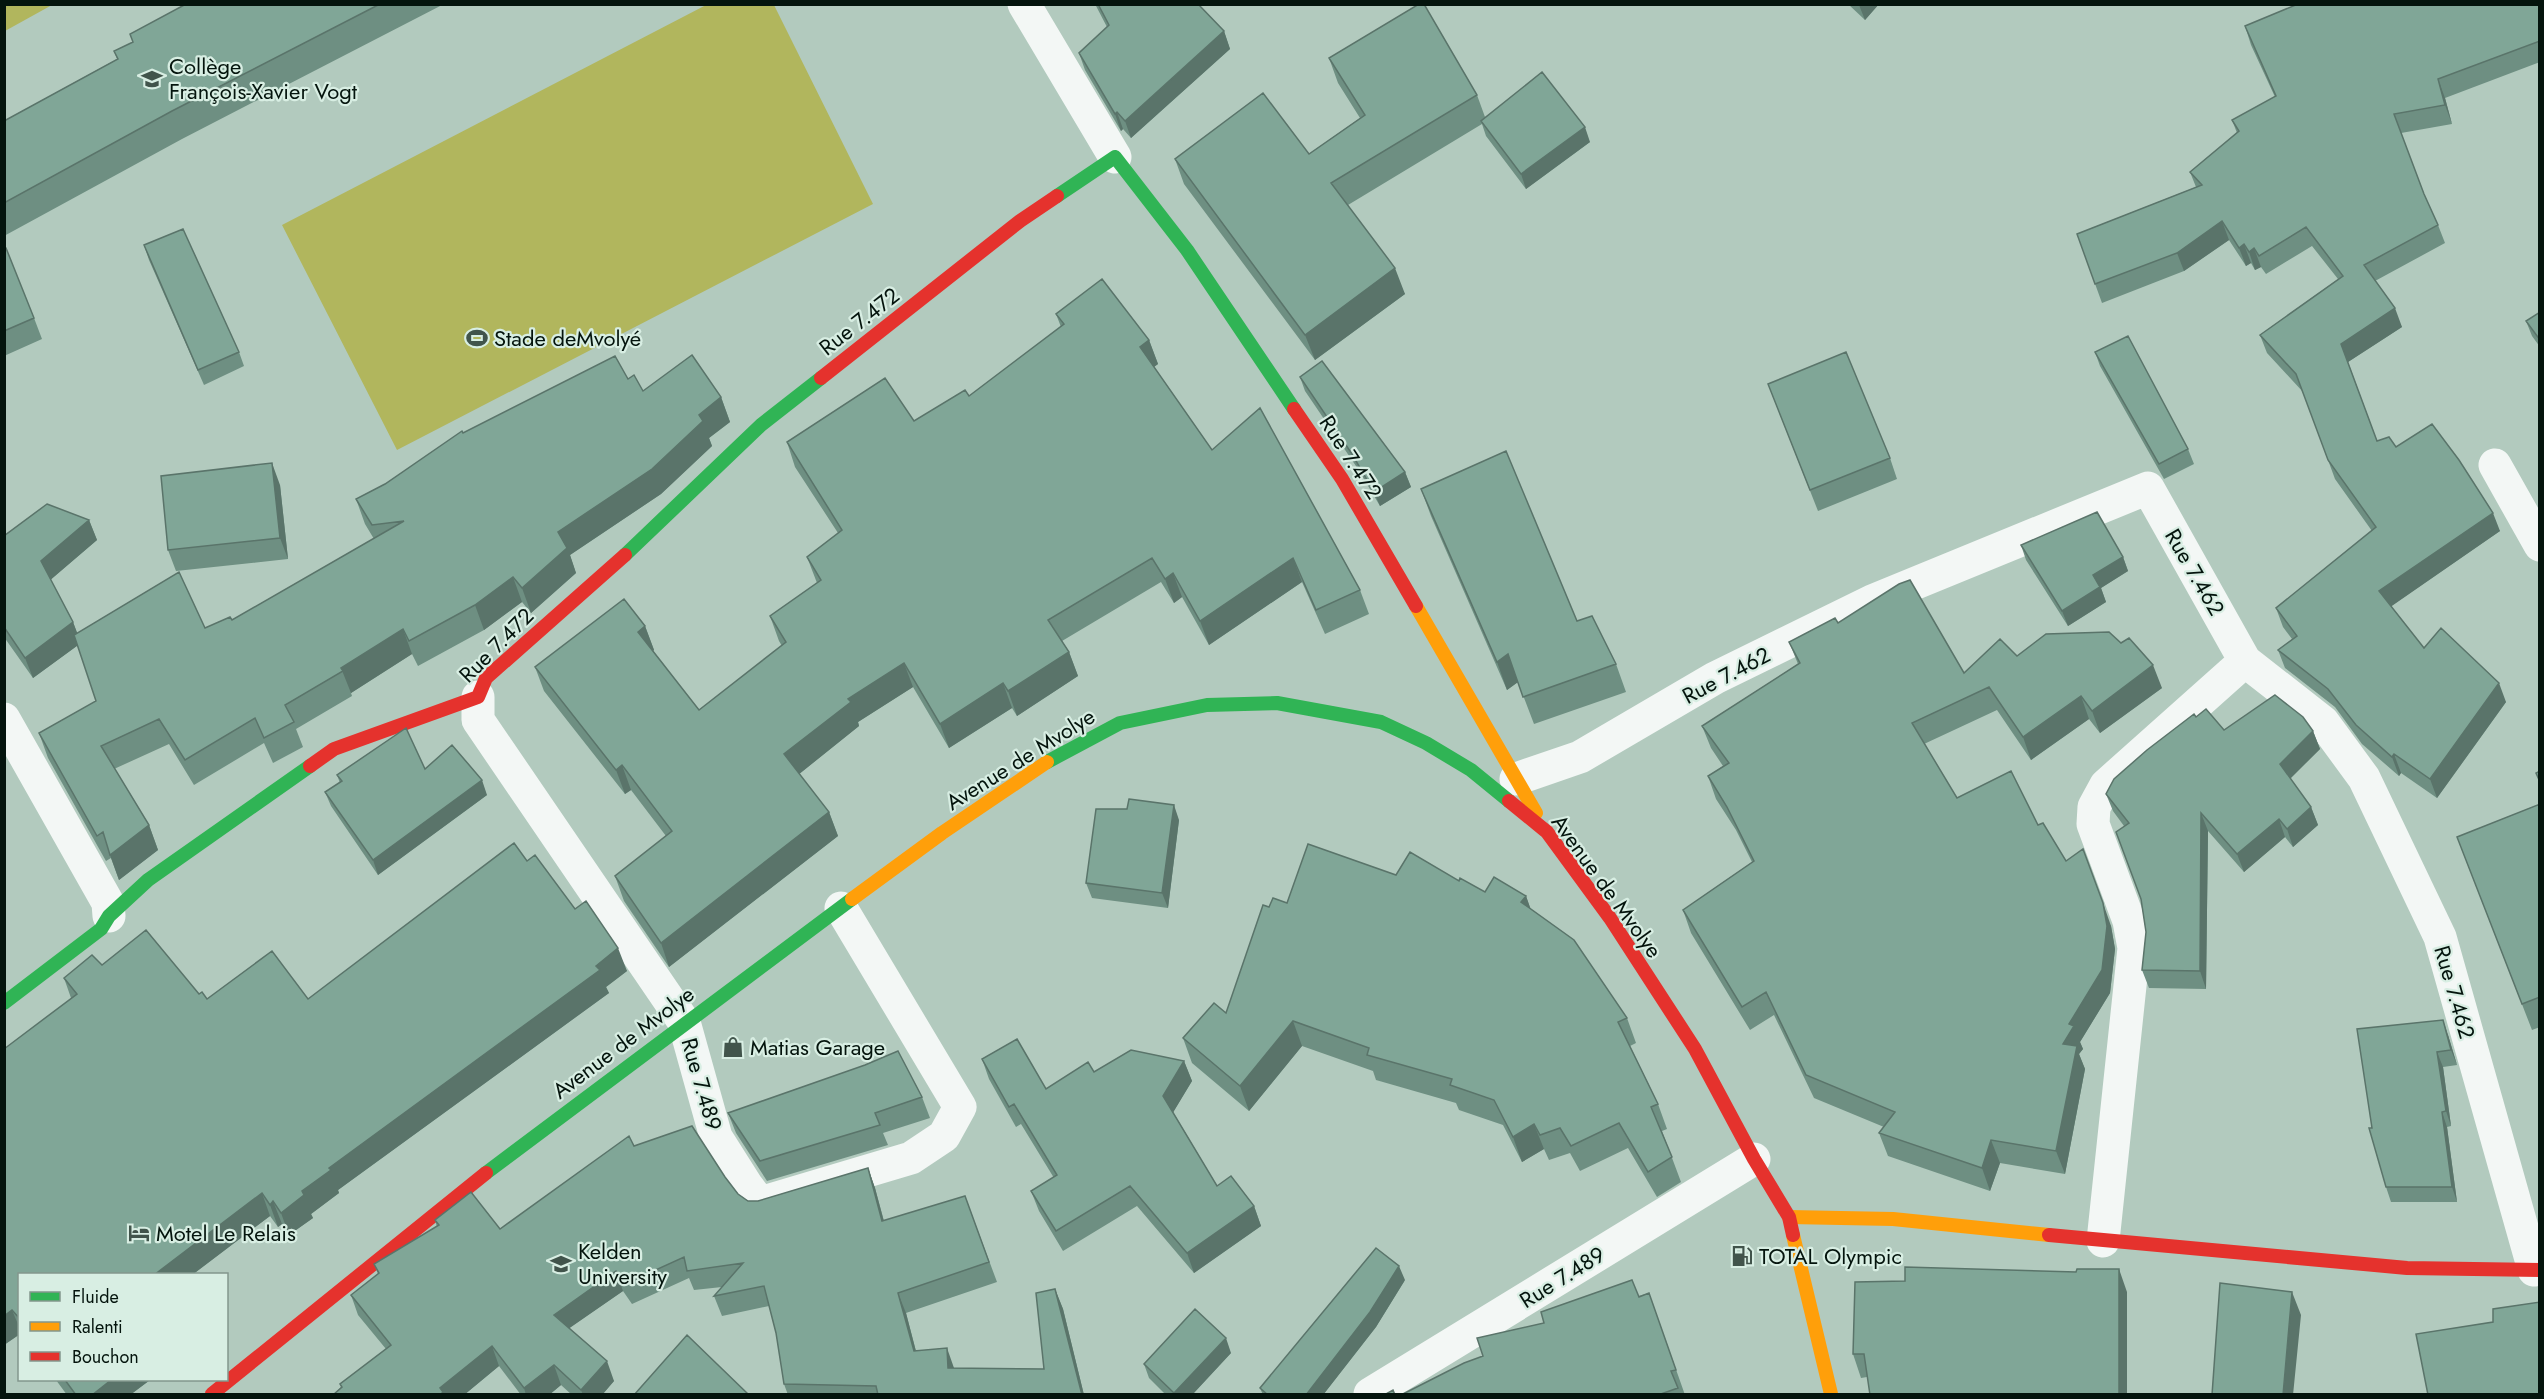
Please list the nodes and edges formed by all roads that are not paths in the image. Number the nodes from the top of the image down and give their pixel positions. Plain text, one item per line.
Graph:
1 (1024, 4) edge
2 (1115, 157) junction
3 (2495, 465) dead end
4 (2540, 544) edge
5 (2245, 661) junction
6 (478, 698) junction
7 (4, 719) edge
8 (1516, 779) junction
9 (1547, 832) junction
10 (841, 908) junction
11 (109, 915) junction
12 (4, 1003) edge
13 (684, 1022) junction
14 (1754, 1159) junction
15 (1789, 1217) junction
16 (2103, 1241) junction
17 (2537, 1270) edge
18 (212, 1395) edge
19 (1370, 1395) edge
20 (1831, 1395) edge

1 - 2 street
2 - 6 street, Rue 7.472
2 - 8 street, Rue 7.472
3 - 4 street
5 - 8 street, Rue 7.462
5 - 16 street
5 - 17 street, Rue 7.462
6 - 11 street, Rue 7.472
6 - 13 street, Rue 7.489
7 - 11 street
8 - 9 street, Rue 7.472
9 - 10 street, Avenue de Mvolye
9 - 14 street, Avenue de Mvolye
10 - 13 street, Avenue de Mvolye
10 - 13 street, Rue 7.489
11 - 12 street, Rue 7.472
13 - 18 street, Avenue de Mvolye
14 - 15 street, Avenue de Mvolye
14 - 19 street, Rue 7.489
15 - 16 street
15 - 20 street, Avenue de Mvolye
16 - 17 street

